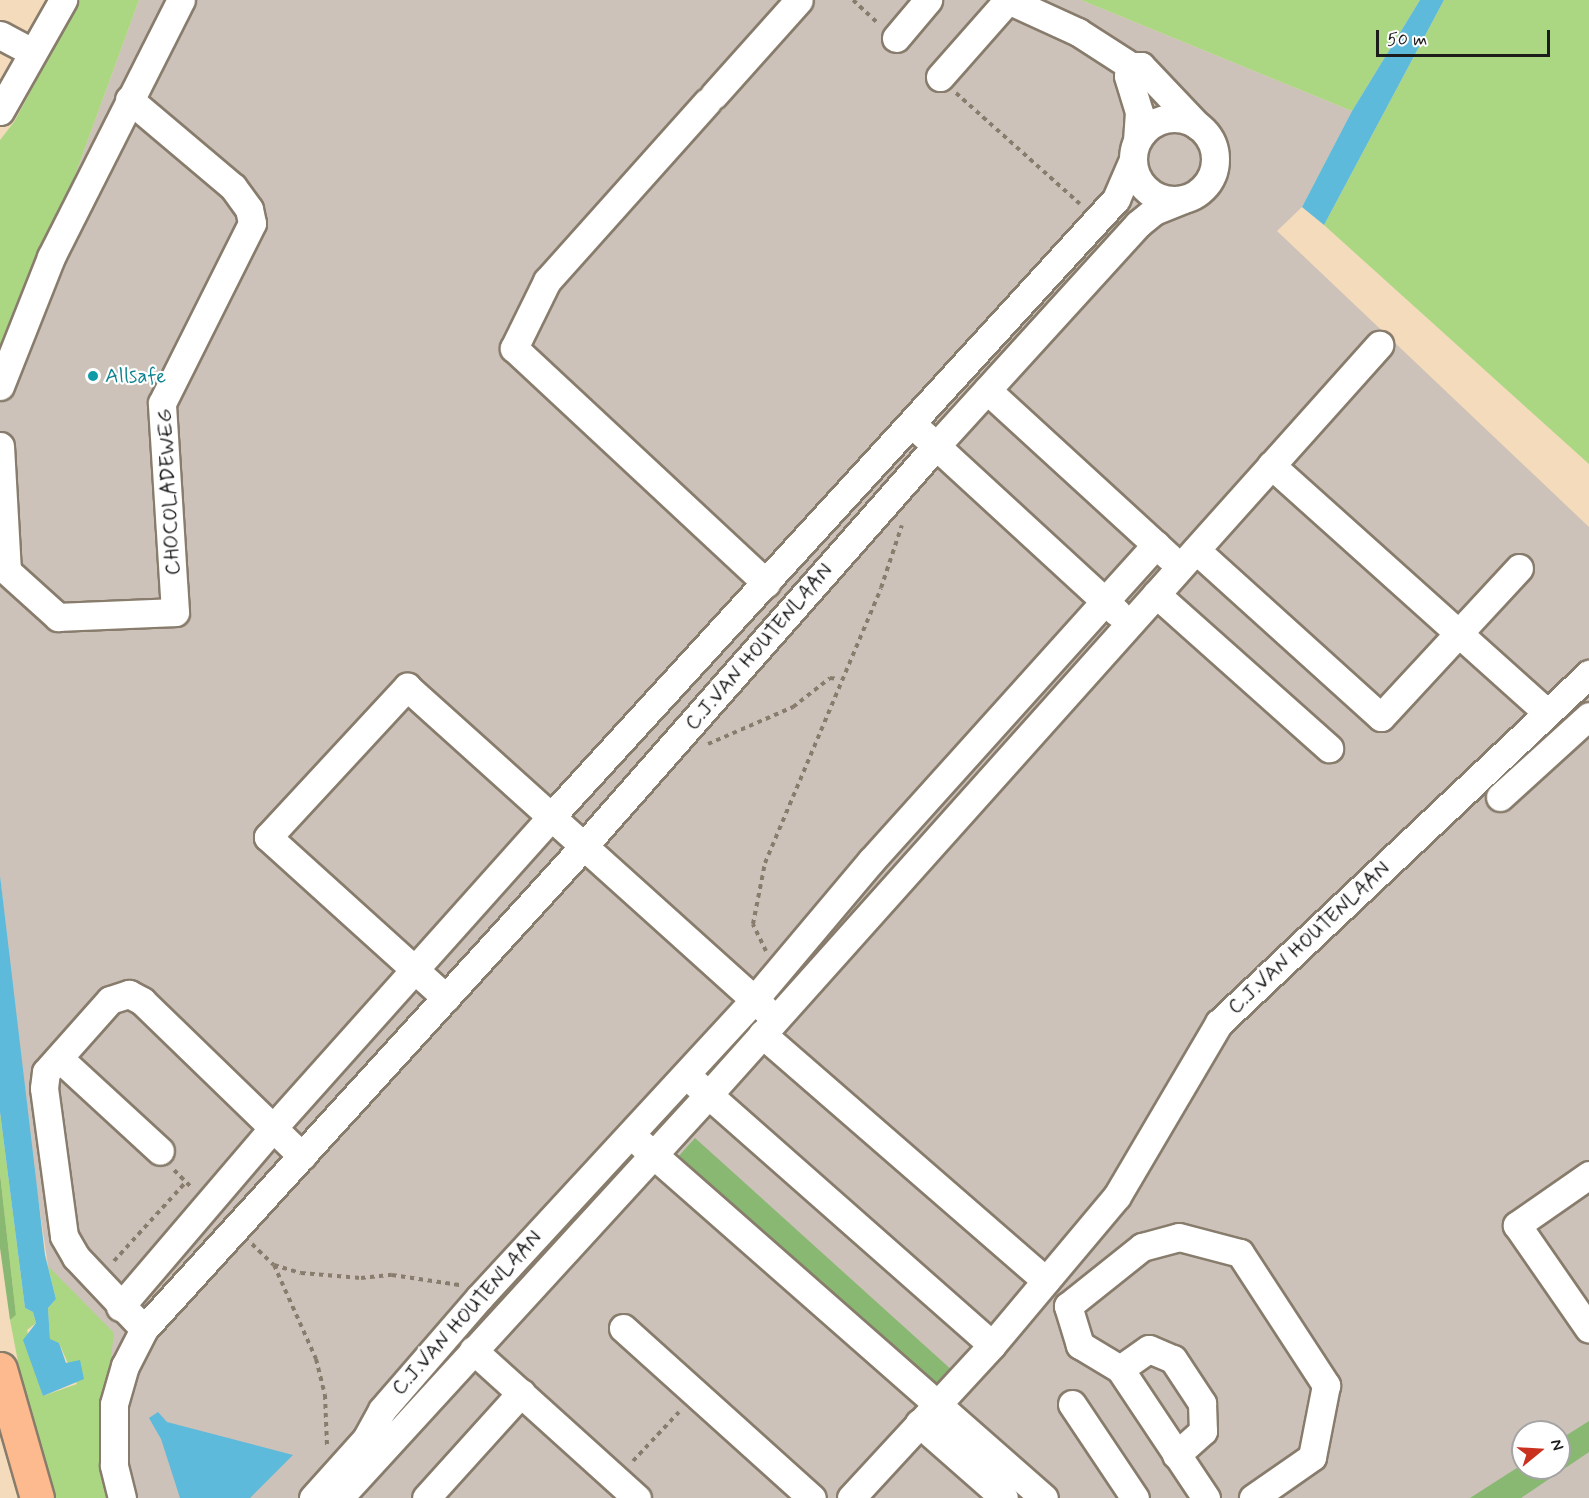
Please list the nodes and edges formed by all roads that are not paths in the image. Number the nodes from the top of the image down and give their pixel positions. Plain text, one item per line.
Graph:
1 (43, 0) edge
2 (63, 0) edge
3 (181, 0) edge
4 (799, 0) edge
5 (928, 0) edge
6 (1008, 0) edge
7 (896, 38) dead end
8 (17, 44) edge
9 (1131, 66) junction
10 (939, 77) dead end
11 (0, 78) edge
12 (129, 99) junction
13 (0, 111) edge
14 (1198, 126) junction
15 (1135, 151) junction
16 (1183, 199) junction
17 (1379, 345) dead end
18 (0, 386) edge
19 (987, 390) junction
20 (911, 422) junction
21 (0, 446) edge
22 (936, 446) junction
23 (1271, 465) junction
24 (1156, 545) junction
25 (1188, 559) junction
26 (1519, 568) dead end
27 (766, 583) junction
28 (1156, 594) junction
29 (1106, 601) junction
30 (1130, 623) junction
31 (1459, 633) junction
32 (1589, 674) edge
33 (1547, 713) junction
34 (1589, 716) edge
35 (1329, 748) dead end
36 (950, 776) junction
37 (974, 797) junction
38 (1500, 798) dead end
39 (550, 818) junction
40 (582, 848) junction
41 (871, 861) junction
42 (896, 884) junction
43 (806, 936) junction
44 (830, 958) junction
45 (415, 970) junction
46 (446, 998) junction
47 (753, 1001) junction
48 (769, 1026) junction
49 (59, 1058) junction
50 (684, 1075) junction
51 (710, 1093) junction
52 (273, 1128) junction
53 (629, 1134) junction
54 (160, 1150) road end
55 (651, 1154) junction
56 (302, 1156) junction
57 (1589, 1175) edge
58 (1046, 1281) junction
59 (120, 1307) junction
60 (623, 1328) dead end
61 (144, 1329) junction
62 (1589, 1329) edge
63 (992, 1345) junction
64 (473, 1350) junction
65 (0, 1369) edge
66 (1120, 1369) junction
67 (521, 1393) junction
68 (938, 1402) junction
69 (1072, 1404) dead end
70 (919, 1423) junction
71 (1176, 1455) junction
72 (338, 1485) edge
73 (37, 1498) edge
74 (122, 1498) edge
75 (314, 1498) edge
76 (426, 1498) edge
77 (637, 1498) edge
78 (812, 1498) edge
79 (851, 1498) edge
80 (1004, 1498) edge
81 (1044, 1498) edge
82 (1135, 1498) edge
83 (1206, 1498) edge
84 (1253, 1498) edge

1 - 8 street
2 - 8 street
3 - 12 street
4 - 27 street, C.J.VAN HOUTENLAAN
5 - 7 street
6 - 9 street
6 - 10 street
8 - 11 street
8 - 13 street
9 - 14 street
9 - 15 street, C.J.VAN HOUTENLAAN
12 - 18 street
12 - 21 street, CHOCOLADEWEG
14 - 15 street
14 - 16 street
15 - 16 street
15 - 20 street, C.J.VAN HOUTENLAAN
16 - 19 street, C.J.VAN HOUTENLAAN
17 - 23 street, C.J.VAN HOUTENLAAN
19 - 22 street, C.J.VAN HOUTENLAAN
19 - 24 street
20 - 22 street
20 - 27 street, C.J.VAN HOUTENLAAN
22 - 29 street
22 - 40 street, C.J.VAN HOUTENLAAN
23 - 25 street, C.J.VAN HOUTENLAAN
23 - 31 street
24 - 25 street
24 - 29 street, C.J.VAN HOUTENLAAN
25 - 28 street, C.J.VAN HOUTENLAAN
25 - 31 street
26 - 31 street
27 - 39 street, C.J.VAN HOUTENLAAN
28 - 30 street, C.J.VAN HOUTENLAAN
28 - 35 street
29 - 30 street
29 - 36 street, C.J.VAN HOUTENLAAN
30 - 37 street, C.J.VAN HOUTENLAAN
31 - 33 street
32 - 33 street, C.J.VAN HOUTENLAAN
33 - 58 street, C.J.VAN HOUTENLAAN
34 - 38 street
36 - 37 street
36 - 41 street, C.J.VAN HOUTENLAAN
37 - 42 street, C.J.VAN HOUTENLAAN
39 - 40 street
39 - 45 street, C.J.VAN HOUTENLAAN
39 - 45 street
40 - 46 street, C.J.VAN HOUTENLAAN
40 - 47 street
41 - 42 street
41 - 43 street, C.J.VAN HOUTENLAAN
42 - 44 street, C.J.VAN HOUTENLAAN
43 - 44 street
43 - 47 street, C.J.VAN HOUTENLAAN
44 - 48 street, C.J.VAN HOUTENLAAN
45 - 46 street
45 - 52 street, C.J.VAN HOUTENLAAN
46 - 56 street, C.J.VAN HOUTENLAAN
47 - 48 street
47 - 50 street, C.J.VAN HOUTENLAAN
48 - 51 street, C.J.VAN HOUTENLAAN
48 - 58 street
49 - 52 street
49 - 54 street
49 - 59 street
50 - 51 street
50 - 53 street, C.J.VAN HOUTENLAAN
51 - 55 street, C.J.VAN HOUTENLAAN
51 - 63 street
52 - 56 street
52 - 59 street, C.J.VAN HOUTENLAAN
53 - 55 street
53 - 72 street, C.J.VAN HOUTENLAAN
55 - 64 street, C.J.VAN HOUTENLAAN
55 - 68 street
56 - 61 street, C.J.VAN HOUTENLAAN
57 - 62 street
58 - 63 street, C.J.VAN HOUTENLAAN
59 - 61 street
60 - 78 street
61 - 74 street, C.J.VAN HOUTENLAAN
63 - 68 street, C.J.VAN HOUTENLAAN
64 - 67 street
64 - 72 street, C.J.VAN HOUTENLAAN
65 - 73 main road
66 - 71 street
66 - 71 street
66 - 84 street
67 - 76 street
67 - 77 street
68 - 70 street, C.J.VAN HOUTENLAAN
68 - 81 street
69 - 82 street
70 - 79 street, C.J.VAN HOUTENLAAN
70 - 80 street
71 - 83 street
72 - 75 street, C.J.VAN HOUTENLAAN

